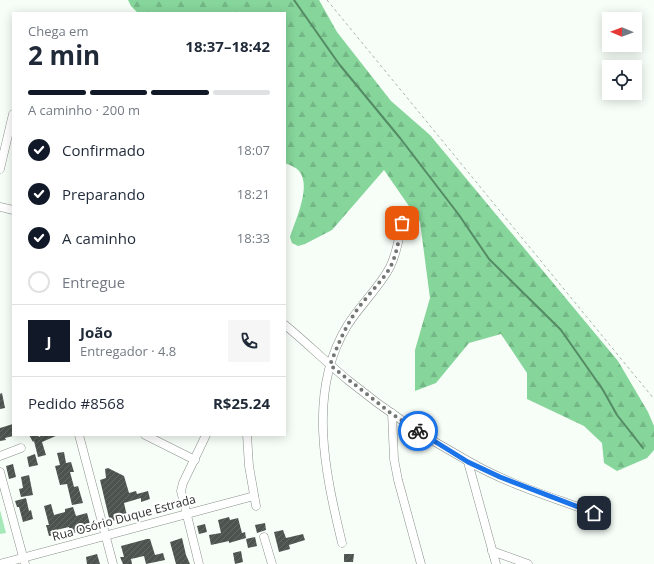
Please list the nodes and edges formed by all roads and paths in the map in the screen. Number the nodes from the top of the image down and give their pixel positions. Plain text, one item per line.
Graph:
1 (327, 0) edge
2 (12, 118) edge
3 (0, 169) edge
4 (0, 207) edge
5 (12, 210) edge
6 (402, 223) dead end
7 (286, 326) edge
8 (330, 365) junction
9 (654, 399) edge
10 (392, 414) junction
11 (78, 436) edge
12 (147, 436) edge
13 (206, 436) edge
14 (247, 436) edge
15 (21, 448) dead end
16 (0, 456) edge
17 (195, 460) junction
18 (468, 462) junction
19 (0, 472) edge
20 (254, 496) junction
21 (256, 506) dead end
22 (594, 513) dead end
23 (186, 514) junction
24 (105, 536) junction
25 (264, 537) dead end
26 (342, 542) dead end
27 (492, 551) junction
28 (24, 561) edge
29 (0, 564) edge
30 (113, 564) edge
31 (199, 564) edge
32 (272, 564) edge
33 (421, 564) edge
34 (496, 564) edge
35 (528, 564) edge

1 - 9 path
2 - 3 street
4 - 5 street
6 - 8 street
7 - 8 street
8 - 10 street
8 - 26 street
10 - 18 street
10 - 33 street
11 - 24 street
12 - 17 street
13 - 17 street
14 - 20 street
15 - 16 street
17 - 23 street
18 - 22 street
18 - 27 street
19 - 28 street
20 - 21 street
20 - 23 street, Rua Osório Duque Estrada
23 - 24 street, Rua Osório Duque Estrada
23 - 31 street
24 - 28 street, Rua Osório Duque Estrada
24 - 30 street
25 - 32 street
27 - 34 street
27 - 35 street
28 - 29 street, Rua Osório Duque Estrada

